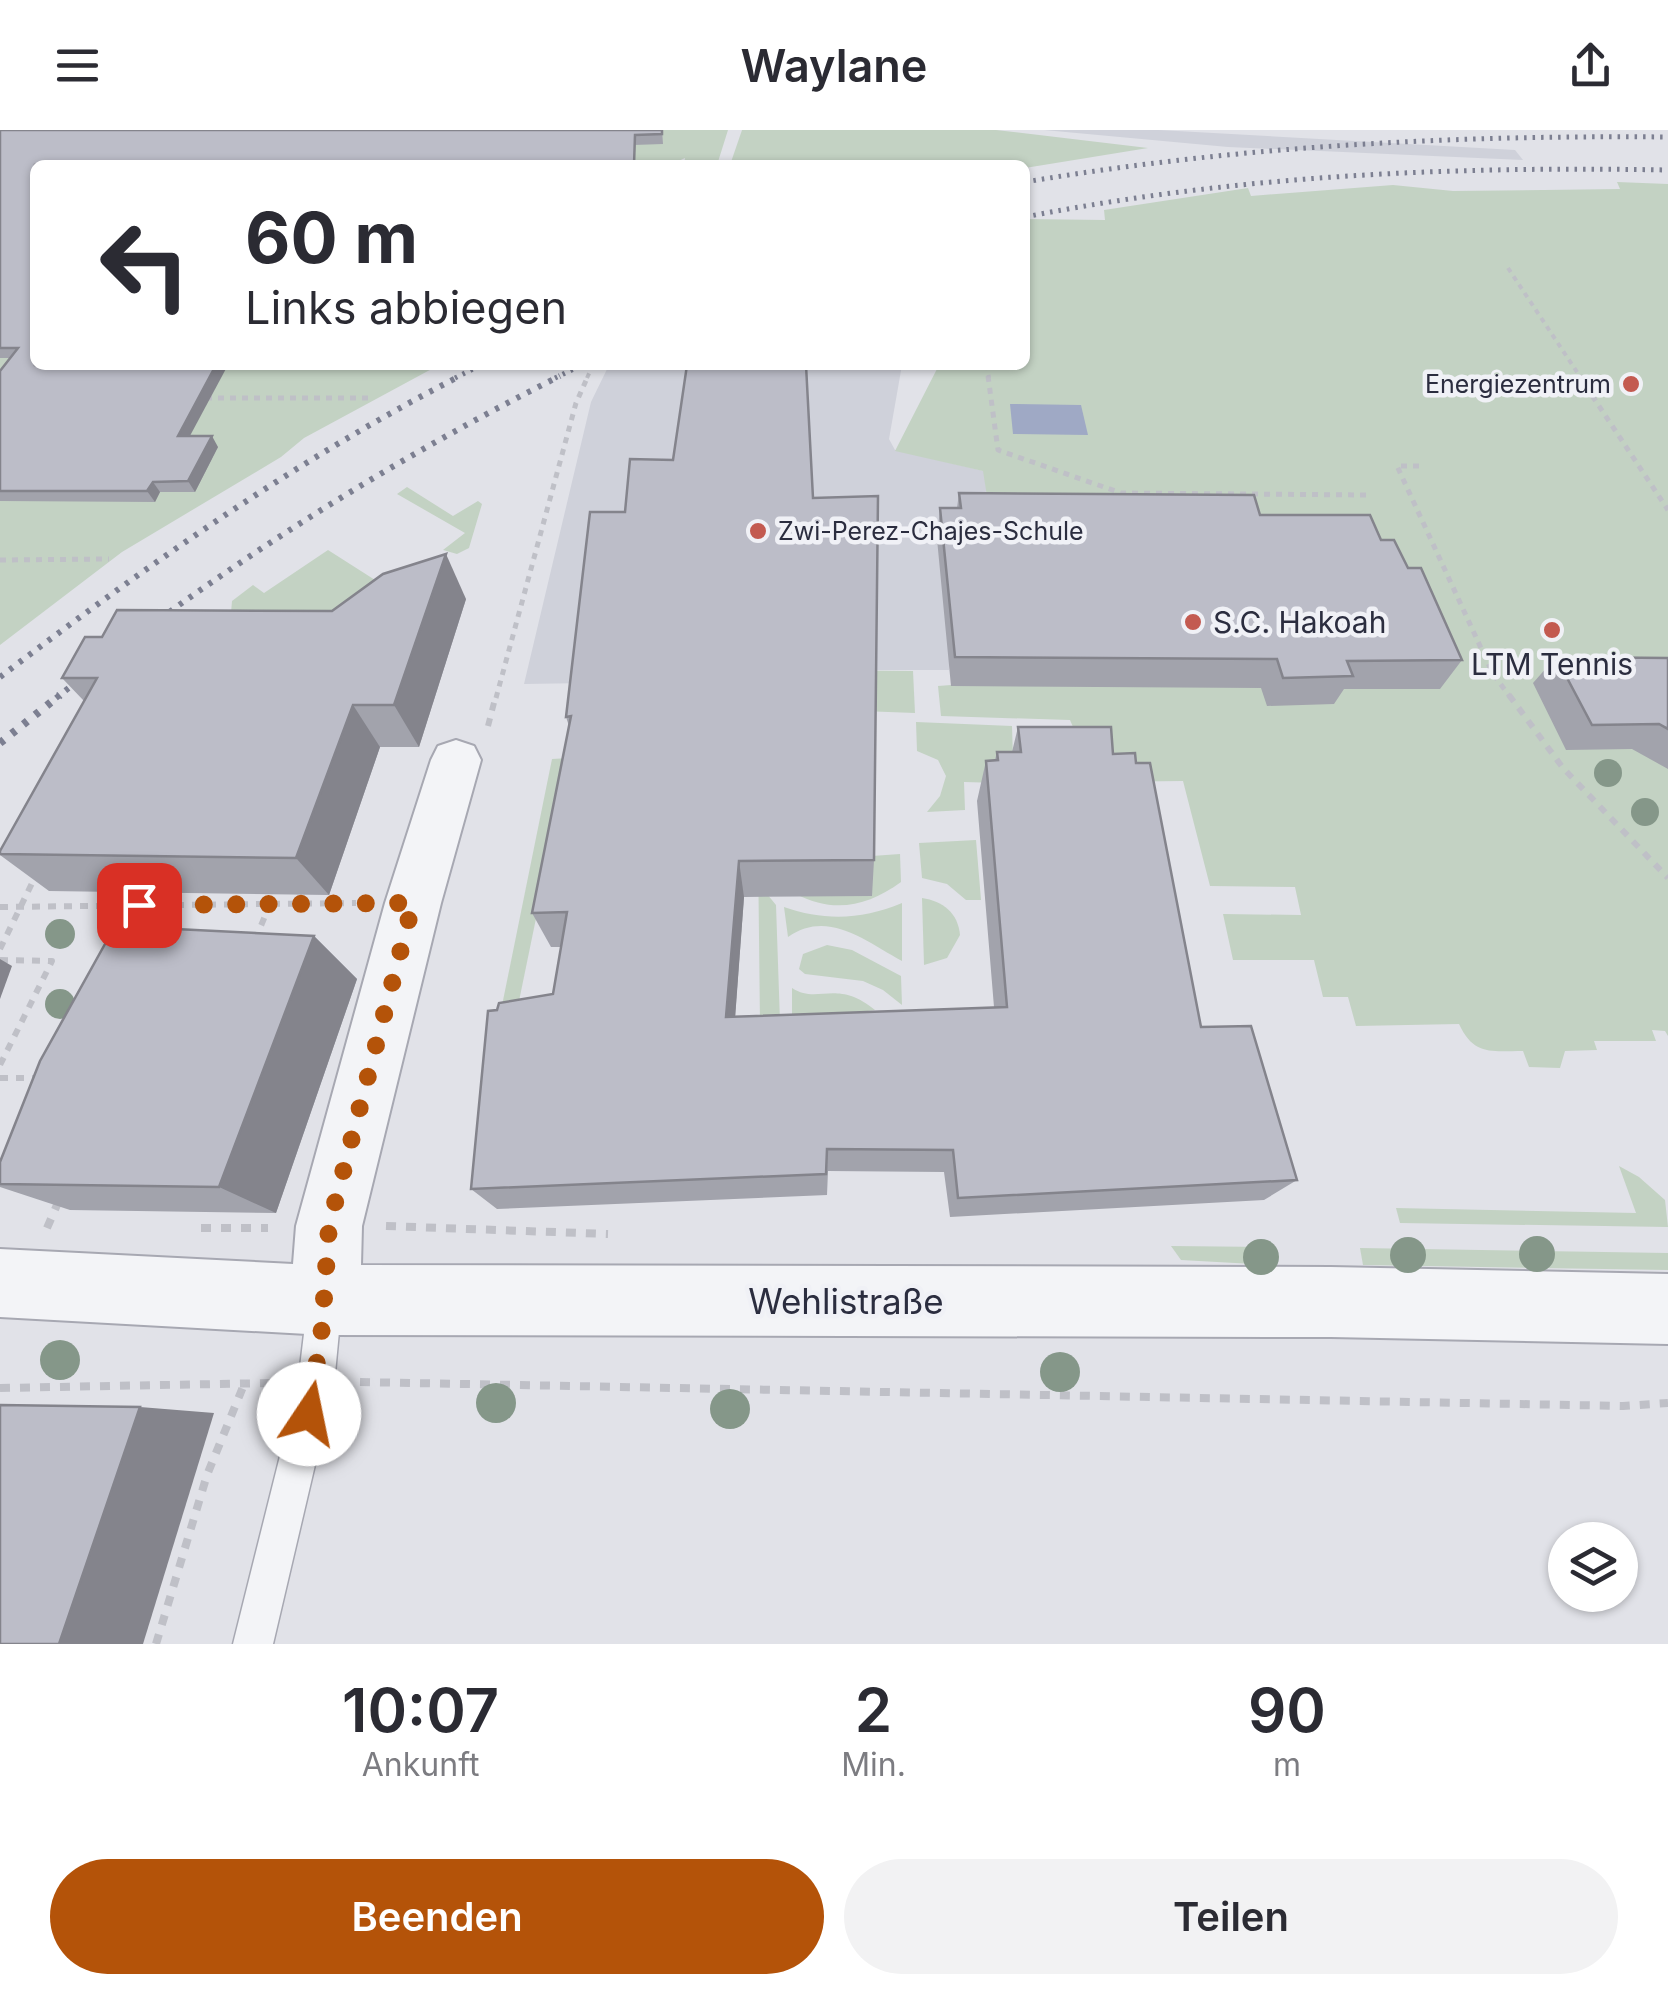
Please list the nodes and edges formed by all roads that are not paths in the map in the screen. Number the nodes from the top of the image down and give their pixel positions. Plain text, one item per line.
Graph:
1 (456, 760) road end
2 (18, 1272) edge
3 (325, 1300) junction
4 (1668, 1309) edge
5 (253, 1644) edge

1 - 3 street
2 - 3 street, Wehlistraße
3 - 4 street, Wehlistraße
3 - 5 lane

